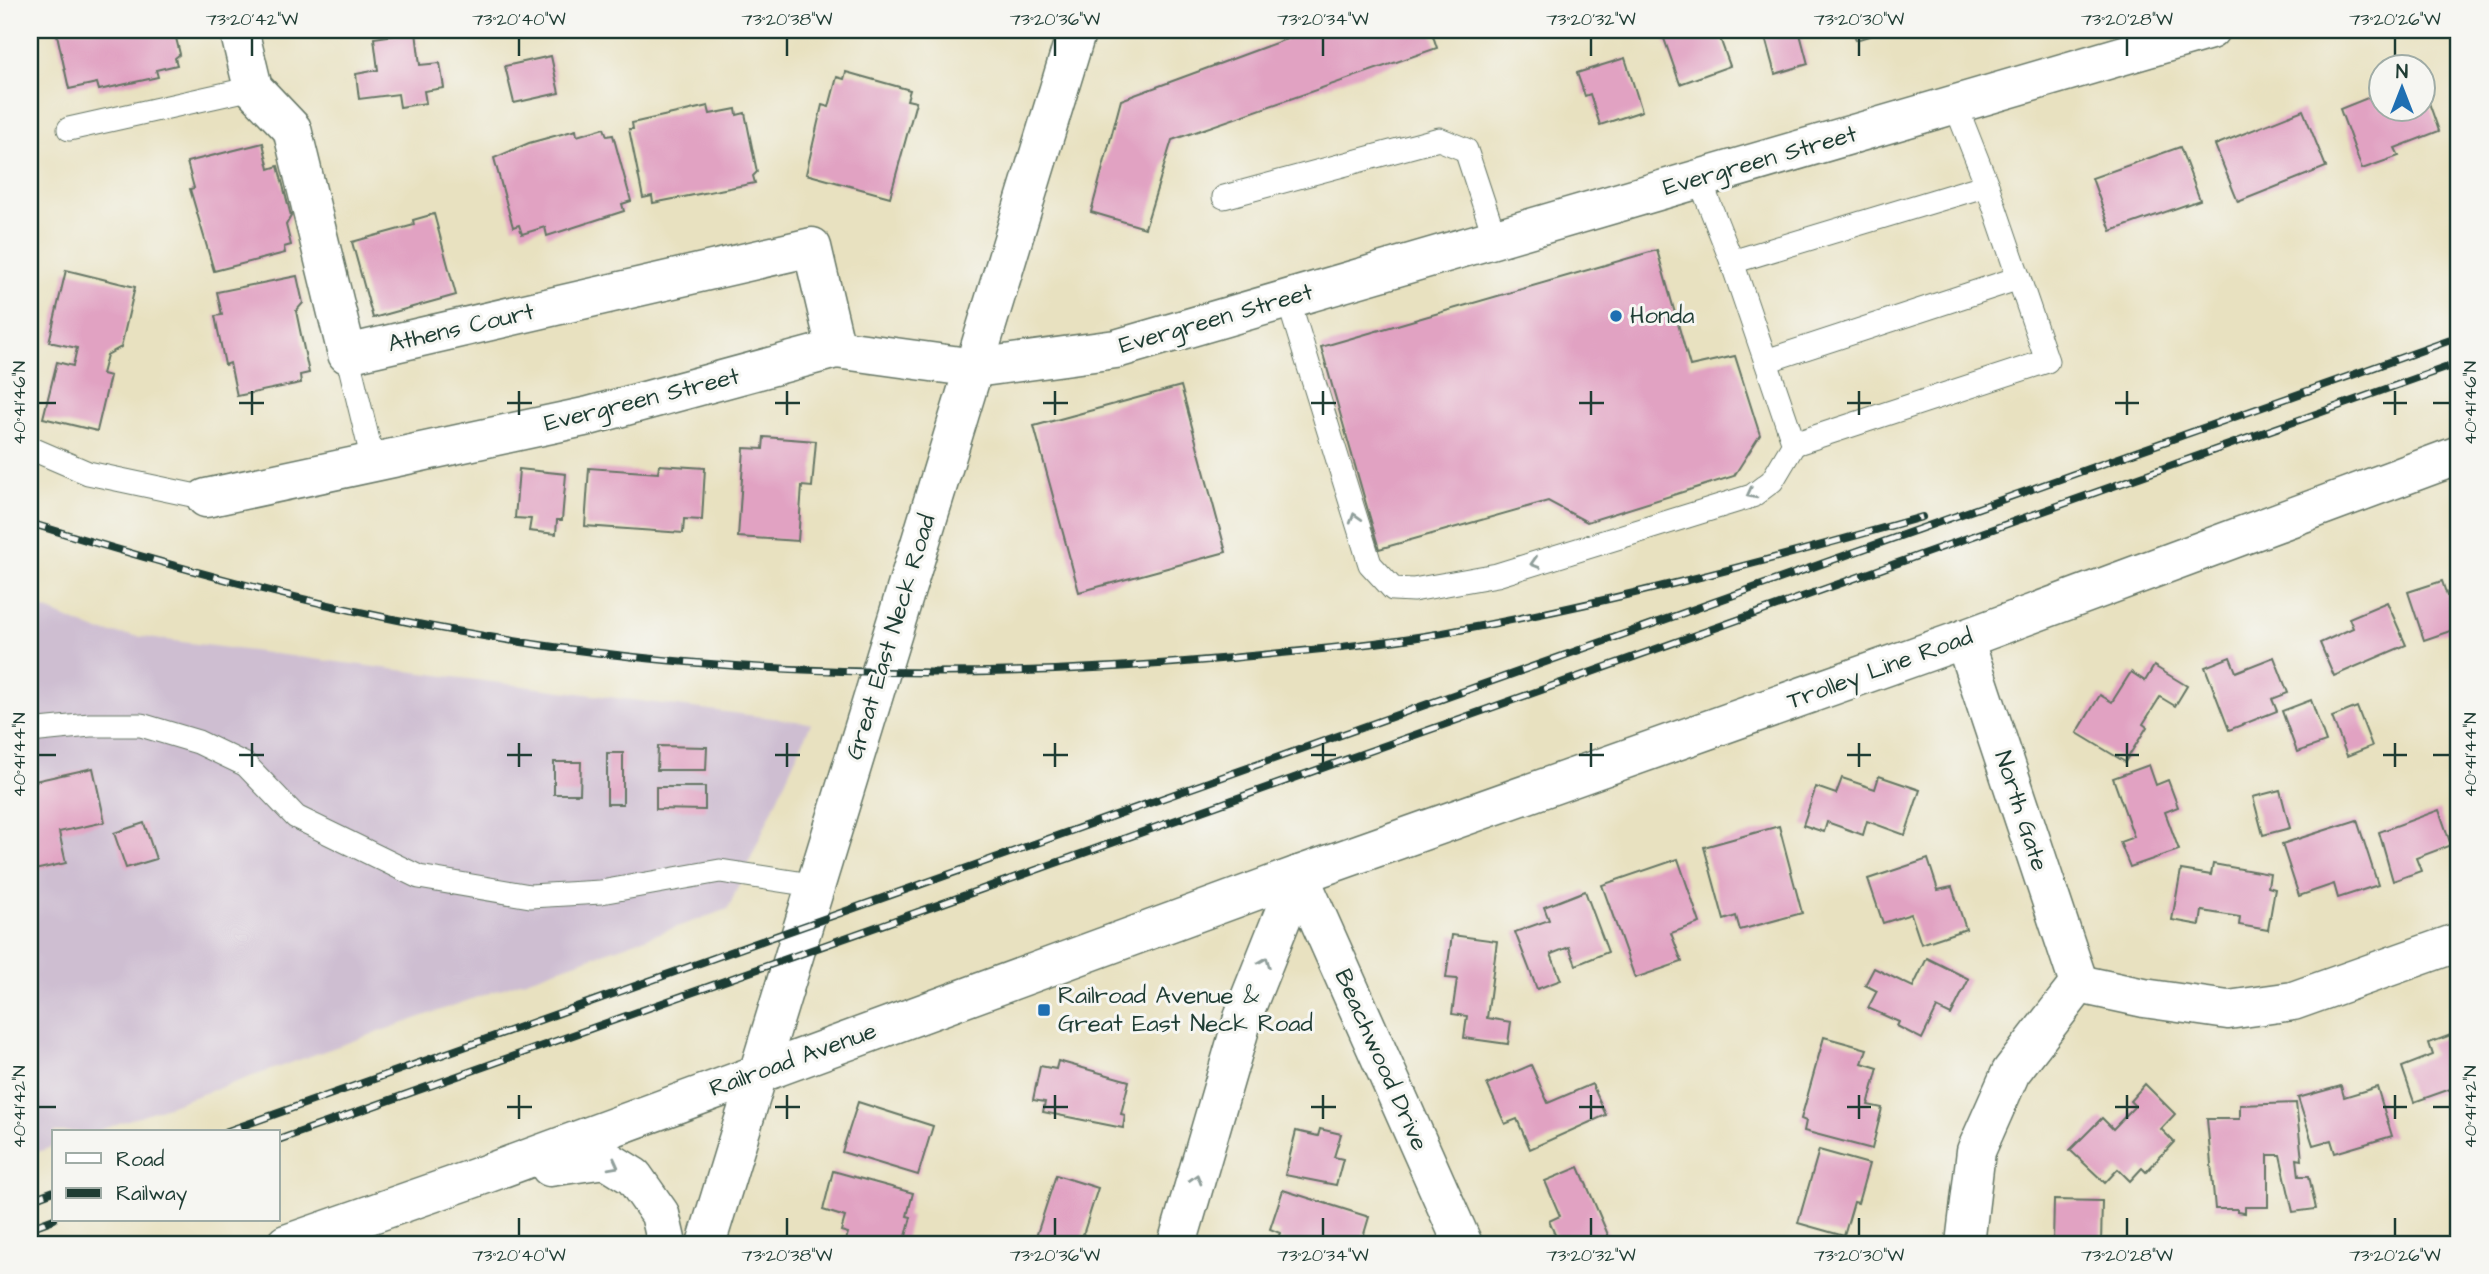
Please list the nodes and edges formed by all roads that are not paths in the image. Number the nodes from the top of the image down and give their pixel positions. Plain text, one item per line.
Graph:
1 (239, 30) edge
2 (1077, 30) edge
3 (2210, 30) edge
4 (253, 88) junction
5 (1955, 104) junction
6 (69, 130) dead end
7 (1699, 178) junction
8 (1987, 185) junction
9 (1224, 197) dead end
10 (1495, 238) junction
11 (1732, 262) junction
12 (2019, 278) junction
13 (1288, 299) junction
14 (836, 349) junction
15 (347, 354) junction
16 (1766, 361) junction
17 (975, 368) junction
18 (1794, 444) junction
19 (30, 448) edge
20 (2459, 455) edge
21 (373, 461) junction
22 (206, 498) joint
23 (1964, 639) junction
24 (30, 731) edge
25 (1299, 875) junction
26 (818, 886) junction
27 (2459, 942) edge
28 (2078, 984) junction
29 (761, 1071) junction
30 (475, 1178) junction
31 (286, 1244) edge
32 (667, 1244) edge
33 (706, 1244) edge
34 (1177, 1244) edge
35 (1463, 1244) edge
36 (1965, 1244) edge

1 - 4 street
2 - 17 street, Great East Neck Road
3 - 5 street, Evergreen Street
4 - 6 lane
4 - 15 street
5 - 7 street, Evergreen Street
5 - 8 lane
7 - 10 street, Evergreen Street
7 - 11 lane
8 - 11 lane
8 - 12 lane
9 - 10 lane
10 - 13 street, Evergreen Street
11 - 16 lane
12 - 16 lane
12 - 18 lane
13 - 17 street, Evergreen Street
18 -> 13 lane
14 - 15 street, Athens Court
14 - 17 street, Evergreen Street
14 - 21 street, Evergreen Street
15 - 21 lane
16 - 18 lane
17 - 26 street, Great East Neck Road
19 - 22 lane
20 - 23 street, Trolley Line Road
21 - 22 street, Evergreen Street
23 - 25 street, Trolley Line Road
23 - 28 street, North Gate
24 - 26 lane
25 - 29 street, Railroad Avenue
34 -> 25 street
25 - 35 street, Beachwood Drive
26 - 29 street, Great East Neck Road
27 - 28 street
28 - 36 street
29 - 30 street, Railroad Avenue
29 - 33 street, Great East Neck Road
30 - 31 street, Railroad Avenue
30 -> 32 street

